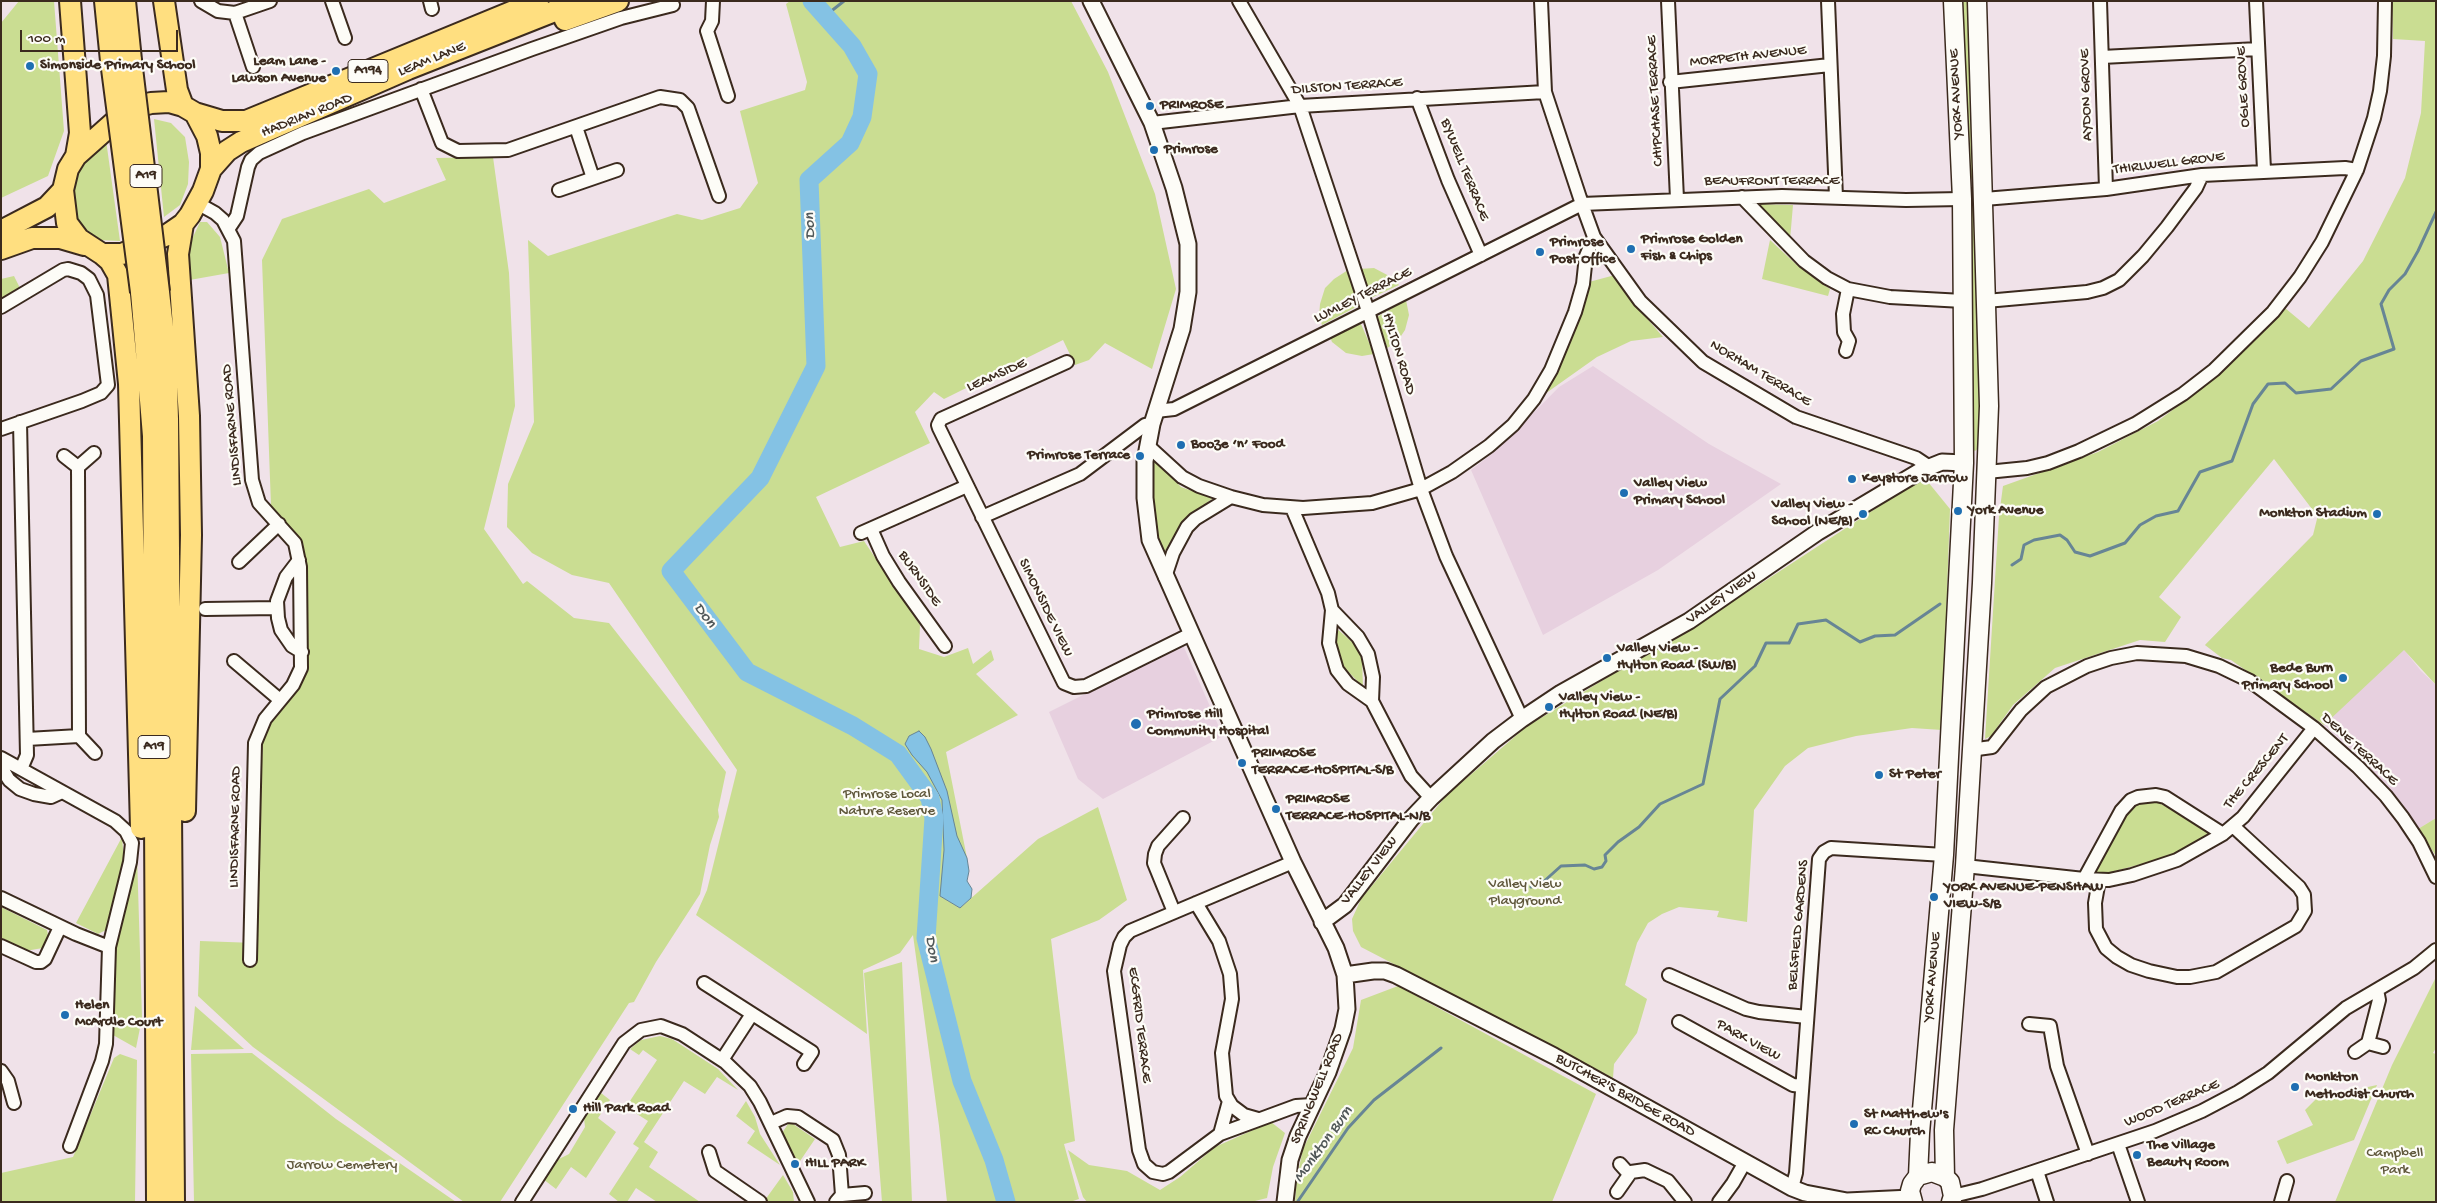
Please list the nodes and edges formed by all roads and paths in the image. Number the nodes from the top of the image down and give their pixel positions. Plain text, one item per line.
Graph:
1 (70, 1) edge
2 (105, 1) edge
3 (125, 1) edge
4 (164, 1) edge
5 (270, 1) edge
6 (332, 1) edge
7 (538, 1) edge
8 (580, 1) edge
9 (618, 1) edge
10 (713, 1) edge
11 (1091, 1) edge
12 (1239, 1) edge
13 (1541, 1) edge
14 (1668, 1) edge
15 (1828, 1) edge
16 (1953, 1) edge
17 (1976, 1) edge
18 (2100, 1) edge
19 (2256, 1) edge
20 (2385, 1) edge
21 (205, 4) edge
22 (673, 5) dead end
23 (235, 13) junction
24 (345, 38) dead end
25 (2258, 49) junction
26 (2102, 57) junction
27 (1830, 65) junction
28 (253, 67) dead end
29 (408, 69) junction
30 (1670, 82) junction
31 (421, 90) junction
32 (1545, 92) junction
33 (728, 96) dead end
34 (1417, 98) junction
35 (1300, 106) junction
36 (189, 110) junction
37 (1152, 123) junction
38 (576, 126) junction
39 (76, 156) junction
40 (211, 169) junction
41 (617, 170) dead end
42 (2264, 170) junction
43 (2357, 170) junction
44 (2202, 175) junction
45 (593, 178) junction
46 (2106, 189) junction
47 (63, 190) junction
48 (559, 190) dead end
49 (1961, 193) junction
50 (1984, 193) junction
51 (719, 196) dead end
52 (1742, 197) junction
53 (1836, 197) junction
54 (1677, 199) junction
55 (198, 203) junction
56 (1582, 204) junction
57 (183, 224) junction
58 (229, 228) junction
59 (1, 231) edge
60 (1594, 237) junction
61 (1, 249) edge
62 (95, 250) junction
63 (1481, 254) junction
64 (1848, 289) junction
65 (150, 292) junction
66 (1963, 301) junction
67 (1986, 301) junction
68 (1, 307) edge
69 (1368, 311) junction
70 (1846, 351) dead end
71 (1068, 362) dead end
72 (1154, 418) junction
73 (940, 420) joint
74 (20, 422) junction
75 (1, 429) edge
76 (1148, 445) junction
77 (94, 453) dead end
78 (64, 456) dead end
79 (1964, 463) junction
80 (1928, 466) junction
81 (78, 467) junction
82 (1987, 472) junction
83 (967, 486) junction
84 (1421, 488) junction
85 (1232, 498) junction
86 (1292, 508) junction
87 (982, 517) junction
88 (279, 524) junction
89 (299, 560) junction
90 (239, 562) dead end
91 (1165, 577) junction
92 (277, 608) junction
93 (205, 609) dead end
94 (1332, 610) junction
95 (1191, 634) junction
96 (945, 646) dead end
97 (302, 652) junction
98 (234, 661) dead end
99 (280, 700) junction
100 (1372, 701) junction
101 (1522, 719) junction
102 (2314, 728) junction
103 (79, 736) junction
104 (27, 739) junction
105 (1949, 748) junction
106 (1970, 750) junction
107 (95, 753) dead end
108 (1, 759) edge
109 (21, 770) junction
110 (62, 792) junction
111 (1431, 798) junction
112 (1183, 818) dead end
113 (2228, 830) junction
114 (1944, 855) junction
115 (1294, 864) junction
116 (1965, 866) junction
117 (2436, 877) edge
118 (2084, 880) junction
119 (2099, 880) junction
120 (1, 898) edge
121 (1196, 903) junction
122 (1174, 912) junction
123 (1322, 922) junction
124 (60, 927) junction
125 (1, 946) edge
126 (110, 947) junction
127 (2436, 950) edge
128 (250, 960) dead end
129 (1345, 975) junction
130 (1669, 975) dead end
131 (704, 983) dead end
132 (2377, 990) junction
133 (752, 1014) junction
134 (1807, 1016) junction
135 (1679, 1022) dead end
136 (2029, 1024) dead end
137 (2368, 1043) junction
138 (2383, 1047) dead end
139 (2355, 1052) dead end
140 (722, 1060) junction
141 (804, 1064) dead end
142 (1, 1071) edge
143 (1802, 1086) junction
144 (164, 1100) junction
145 (1229, 1101) junction
146 (14, 1103) dead end
147 (1312, 1105) junction
148 (1258, 1119) junction
149 (770, 1124) junction
150 (1220, 1134) junction
151 (2118, 1144) junction
152 (70, 1146) dead end
153 (709, 1152) dead end
154 (2088, 1154) junction
155 (1745, 1162) junction
156 (2037, 1171) junction
157 (1918, 1176) junction
158 (1946, 1177) junction
159 (2287, 1181) dead end
160 (1792, 1188) junction
161 (1617, 1192) dead end
162 (865, 1193) dead end
163 (839, 1198) edge
164 (1952, 1199) edge
165 (1912, 1200) edge
166 (157, 1202) edge
167 (174, 1202) edge
168 (522, 1202) edge
169 (760, 1202) edge
170 (808, 1202) edge
171 (1285, 1202) edge
172 (1685, 1202) edge
173 (1719, 1202) edge
174 (2047, 1202) edge
175 (2138, 1202) edge
176 (2281, 1202) edge

1 - 39 highway
2 - 65 highway, A19, bridge
3 - 65 highway, A19, bridge
4 - 36 highway
5 - 23 street
6 - 24 street
7 - 36 highway, LEAM LANE / A194
8 - 29 highway, LEAM LANE / A194
9 - 29 highway
10 - 33 street
11 - 37 street
12 - 35 street, HYLTON ROAD
13 - 32 street, NORHAM TERRACE
14 - 30 street, CHIPCHASE TERRACE
15 - 27 street
16 - 49 main road, YORK AVENUE
17 - 50 main road, YORK AVENUE
18 - 26 street, AYDON GROVE
19 - 25 street, OGLE GROVE
20 - 43 street
21 - 23 street
22 - 31 street, HADRIAN ROAD
23 - 28 street
25 - 26 street
25 - 42 street, OGLE GROVE
26 - 46 street, AYDON GROVE
27 - 30 street, MORPETH AVENUE
27 - 53 street
29 - 40 highway, LEAM LANE / A194
30 - 54 street, CHIPCHASE TERRACE
31 - 38 street
31 - 58 street, HADRIAN ROAD
32 - 34 street, DILSTON TERRACE
32 - 56 street, NORHAM TERRACE
34 - 35 street, DILSTON TERRACE
34 - 63 street, BYWELL TERRACE
35 - 37 street, DILSTON TERRACE
35 - 69 street, HYLTON ROAD
36 - 39 highway, A194
36 - 40 highway, A194
37 - 72 street
38 - 45 street
38 - 51 street
39 - 47 highway, A194
40 - 55 highway, A194
41 - 45 street
42 - 43 street, THIRLWELL GROVE
42 - 44 street, THIRLWELL GROVE
43 - 82 street
44 - 46 street, THIRLWELL GROVE
44 - 67 street
45 - 48 street
46 - 50 street, THIRLWELL GROVE
47 - 59 highway, A194
47 - 62 highway, A194
49 - 50 main road
49 - 53 street, BEAUFRONT TERRACE
49 - 66 main road, YORK AVENUE
50 - 67 main road, YORK AVENUE
52 - 53 street, BEAUFRONT TERRACE
52 - 54 street, BEAUFRONT TERRACE
52 - 64 street
54 - 56 street, BEAUFRONT TERRACE
55 - 57 highway, A194
55 - 58 street, LINDISFARNE ROAD
56 - 60 street, NORHAM TERRACE
56 - 63 street, LUMLEY TERRACE
57 - 62 highway, A194
57 - 144 highway
58 - 88 street, LINDISFARNE ROAD
60 - 80 street, NORHAM TERRACE
60 - 84 street
61 - 62 highway, A194
62 - 144 highway
63 - 69 street, LUMLEY TERRACE
64 - 66 street
64 - 70 street
65 - 144 highway, A19
66 - 79 main road, YORK AVENUE
67 - 82 main road, YORK AVENUE
68 - 74 street
69 - 72 street, LUMLEY TERRACE
69 - 84 street, HYLTON ROAD
71 - 73 street, LEAMSIDE
72 - 76 street
72 - 87 street, LUMLEY TERRACE
73 - 83 street, SIMONSIDE VIEW
74 - 75 street
74 - 104 street
76 - 85 street
76 - 91 street
77 - 81 street
78 - 81 street
79 - 80 street, VALLEY VIEW
79 - 82 main road
79 - 105 main road, YORK AVENUE
80 - 101 street, VALLEY VIEW
81 - 103 street
82 - 106 main road, YORK AVENUE
83 - 87 street, SIMONSIDE VIEW
83 - 96 street, BURNSIDE
84 - 86 street
84 - 101 street, HYLTON ROAD
85 - 86 street
85 - 91 street
86 - 94 street
87 - 95 street, SIMONSIDE VIEW
88 - 89 street, LINDISFARNE ROAD
88 - 90 street
89 - 92 street
89 - 97 street, LINDISFARNE ROAD
91 - 95 street
92 - 93 street
92 - 97 street
94 - 100 street
94 - 100 street
95 - 115 street
97 - 99 street, LINDISFARNE ROAD
98 - 99 street
99 - 128 street, LINDISFARNE ROAD
100 - 111 street
101 - 111 street, VALLEY VIEW
102 - 106 street, DENE TERRACE
102 - 113 street, THE CRESCENT
102 - 117 street, DENE TERRACE
103 - 104 street
103 - 107 street
104 - 109 street
105 - 106 main road
105 - 114 main road, YORK AVENUE
106 - 116 main road, YORK AVENUE
108 - 109 street
108 - 110 street
109 - 110 street
110 - 126 street
111 - 123 street, VALLEY VIEW
112 - 122 street
113 - 118 street
113 - 119 street, THE CRESCENT
113 - 119 street
114 - 116 main road
114 - 134 street, BELSFIELD GARDENS
114 - 157 main road, YORK AVENUE
115 - 121 street, ECGFRID TERRACE
115 - 123 street, SPRINGWELL ROAD
116 - 118 street, THE CRESCENT
116 - 158 main road, YORK AVENUE
118 - 119 street, THE CRESCENT
120 - 124 street
121 - 122 street, ECGFRID TERRACE
121 - 145 street
122 - 150 street, ECGFRID TERRACE
123 - 129 street, SPRINGWELL ROAD
124 - 125 street
124 - 126 street
126 - 152 street
127 - 132 street, WOOD TERRACE
129 - 147 street, SPRINGWELL ROAD
129 - 155 street, BUTCHER'S BRIDGE ROAD
130 - 134 street
131 - 133 street
132 - 137 street
132 - 151 street, WOOD TERRACE
133 - 140 street
133 - 141 street
134 - 143 street, BELSFIELD GARDENS
135 - 143 street, PARK VIEW
136 - 154 street
137 - 138 street
137 - 139 street
140 - 149 street
140 - 168 street
142 - 146 street
143 - 160 street, BELSFIELD GARDENS
144 - 166 highway, A19
144 - 167 highway, A19
145 - 148 street
145 - 150 street
147 - 148 street
147 - 171 street, SPRINGWELL ROAD
148 - 150 street
149 - 163 street
149 - 170 street
151 - 154 street, WOOD TERRACE
151 - 175 street
153 - 169 street
154 - 156 street, WOOD TERRACE
155 - 160 street, BUTCHER'S BRIDGE ROAD
155 - 173 street
156 - 164 street, WOOD TERRACE
156 - 174 street
157 - 158 main road
157 - 165 main road, YORK AVENUE
158 - 164 main road, YORK AVENUE
159 - 176 street
160 - 165 street, BUTCHER'S BRIDGE ROAD
161 - 172 street
162 - 163 street

